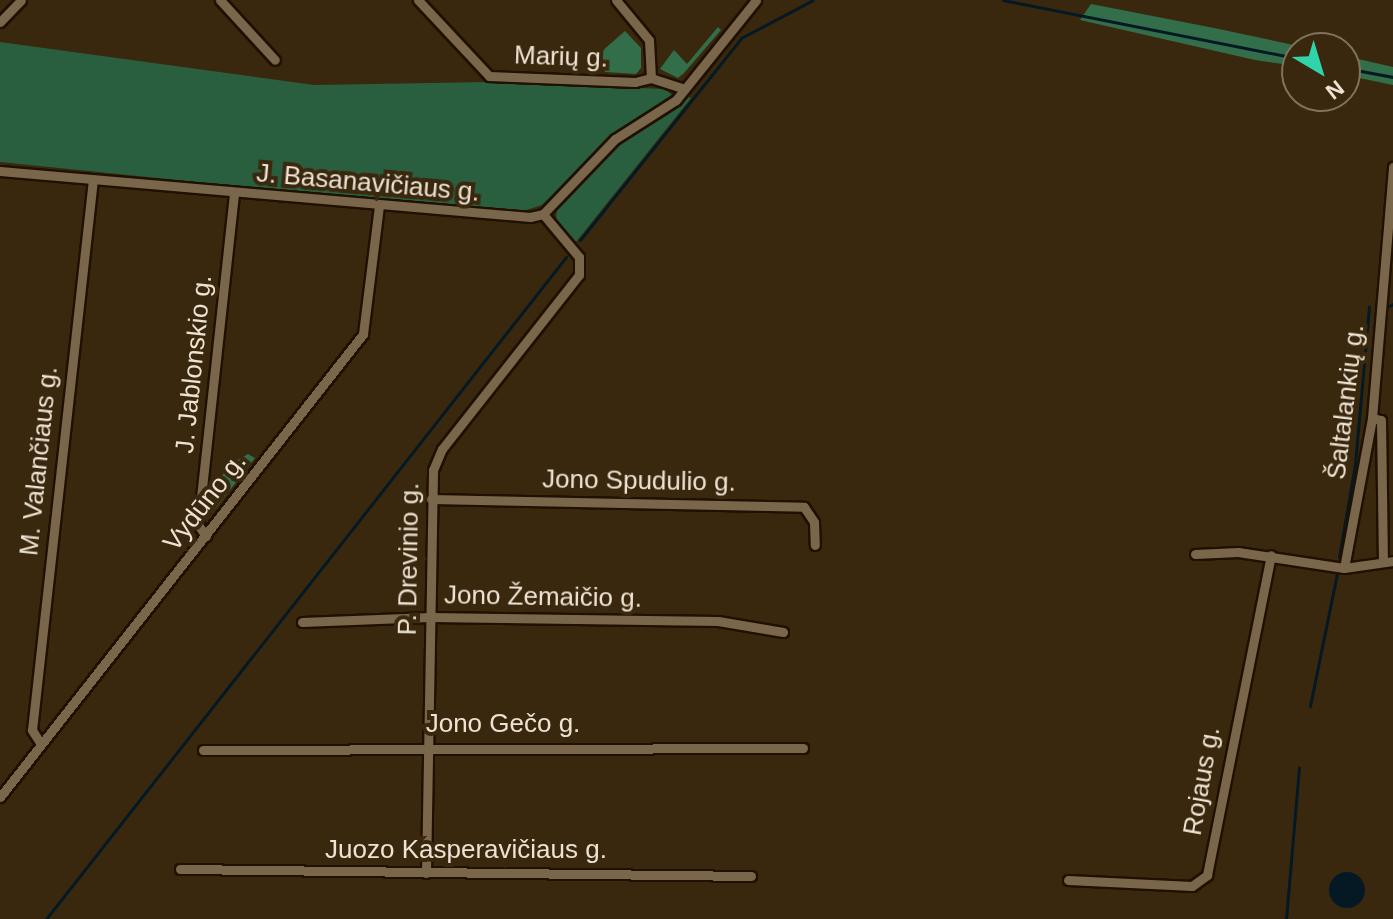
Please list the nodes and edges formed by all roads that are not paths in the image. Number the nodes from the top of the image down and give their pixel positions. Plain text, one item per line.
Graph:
1 (21, 0) edge
2 (220, 0) edge
3 (418, 0) edge
4 (616, 0) edge
5 (756, 0) edge
6 (0, 22) edge
7 (275, 60) dead end
8 (651, 78) junction
9 (684, 89) junction
10 (1393, 167) edge
11 (0, 171) edge
12 (93, 179) junction
13 (234, 193) junction
14 (379, 206) junction
15 (543, 214) junction
16 (1372, 418) junction
17 (431, 499) junction
18 (206, 536) junction
19 (815, 545) dead end
20 (1195, 554) dead end
21 (1271, 555) junction
22 (1388, 562) edge
23 (1344, 568) junction
24 (430, 617) junction
25 (302, 622) dead end
26 (783, 632) dead end
27 (41, 744) junction
28 (427, 746) junction
29 (803, 748) dead end
30 (203, 750) dead end
31 (0, 797) edge
32 (180, 869) dead end
33 (426, 873) junction
34 (751, 876) dead end
35 (1068, 880) dead end

1 - 6 street
2 - 7 street
3 - 8 street, Marių g.
4 - 8 street
5 - 9 street
8 - 9 street, Marių g.
9 - 15 street
10 - 16 street, Šaltalankių g.
11 - 12 street, J. Basanavičiaus g.
12 - 13 street, J. Basanavičiaus g.
12 - 27 street, M. Valančiaus g.
13 - 14 street, J. Basanavičiaus g.
13 - 18 street, J. Jablonskio g.
14 - 15 street, J. Basanavičiaus g.
14 - 18 street, Vydūno g.
15 - 17 street, P. Drevinio g.
16 - 22 street
16 - 23 street, Šaltalankių g.
17 - 19 street, Jono Spudulio g.
17 - 24 street, P. Drevinio g.
18 - 27 street, Vydūno g.
20 - 21 street
21 - 23 street
21 - 35 street, Rojaus g.
22 - 23 street
24 - 25 street, Jono Žemaičio g.
24 - 26 street, Jono Žemaičio g.
24 - 28 street, P. Drevinio g.
27 - 31 street, Vydūno g.
28 - 29 street, Jono Gečo g.
28 - 30 street, Jono Gečo g.
28 - 33 street, P. Drevinio g.
32 - 33 street, Juozo Kasperavičiaus g.
33 - 34 street, Juozo Kasperavičiaus g.

